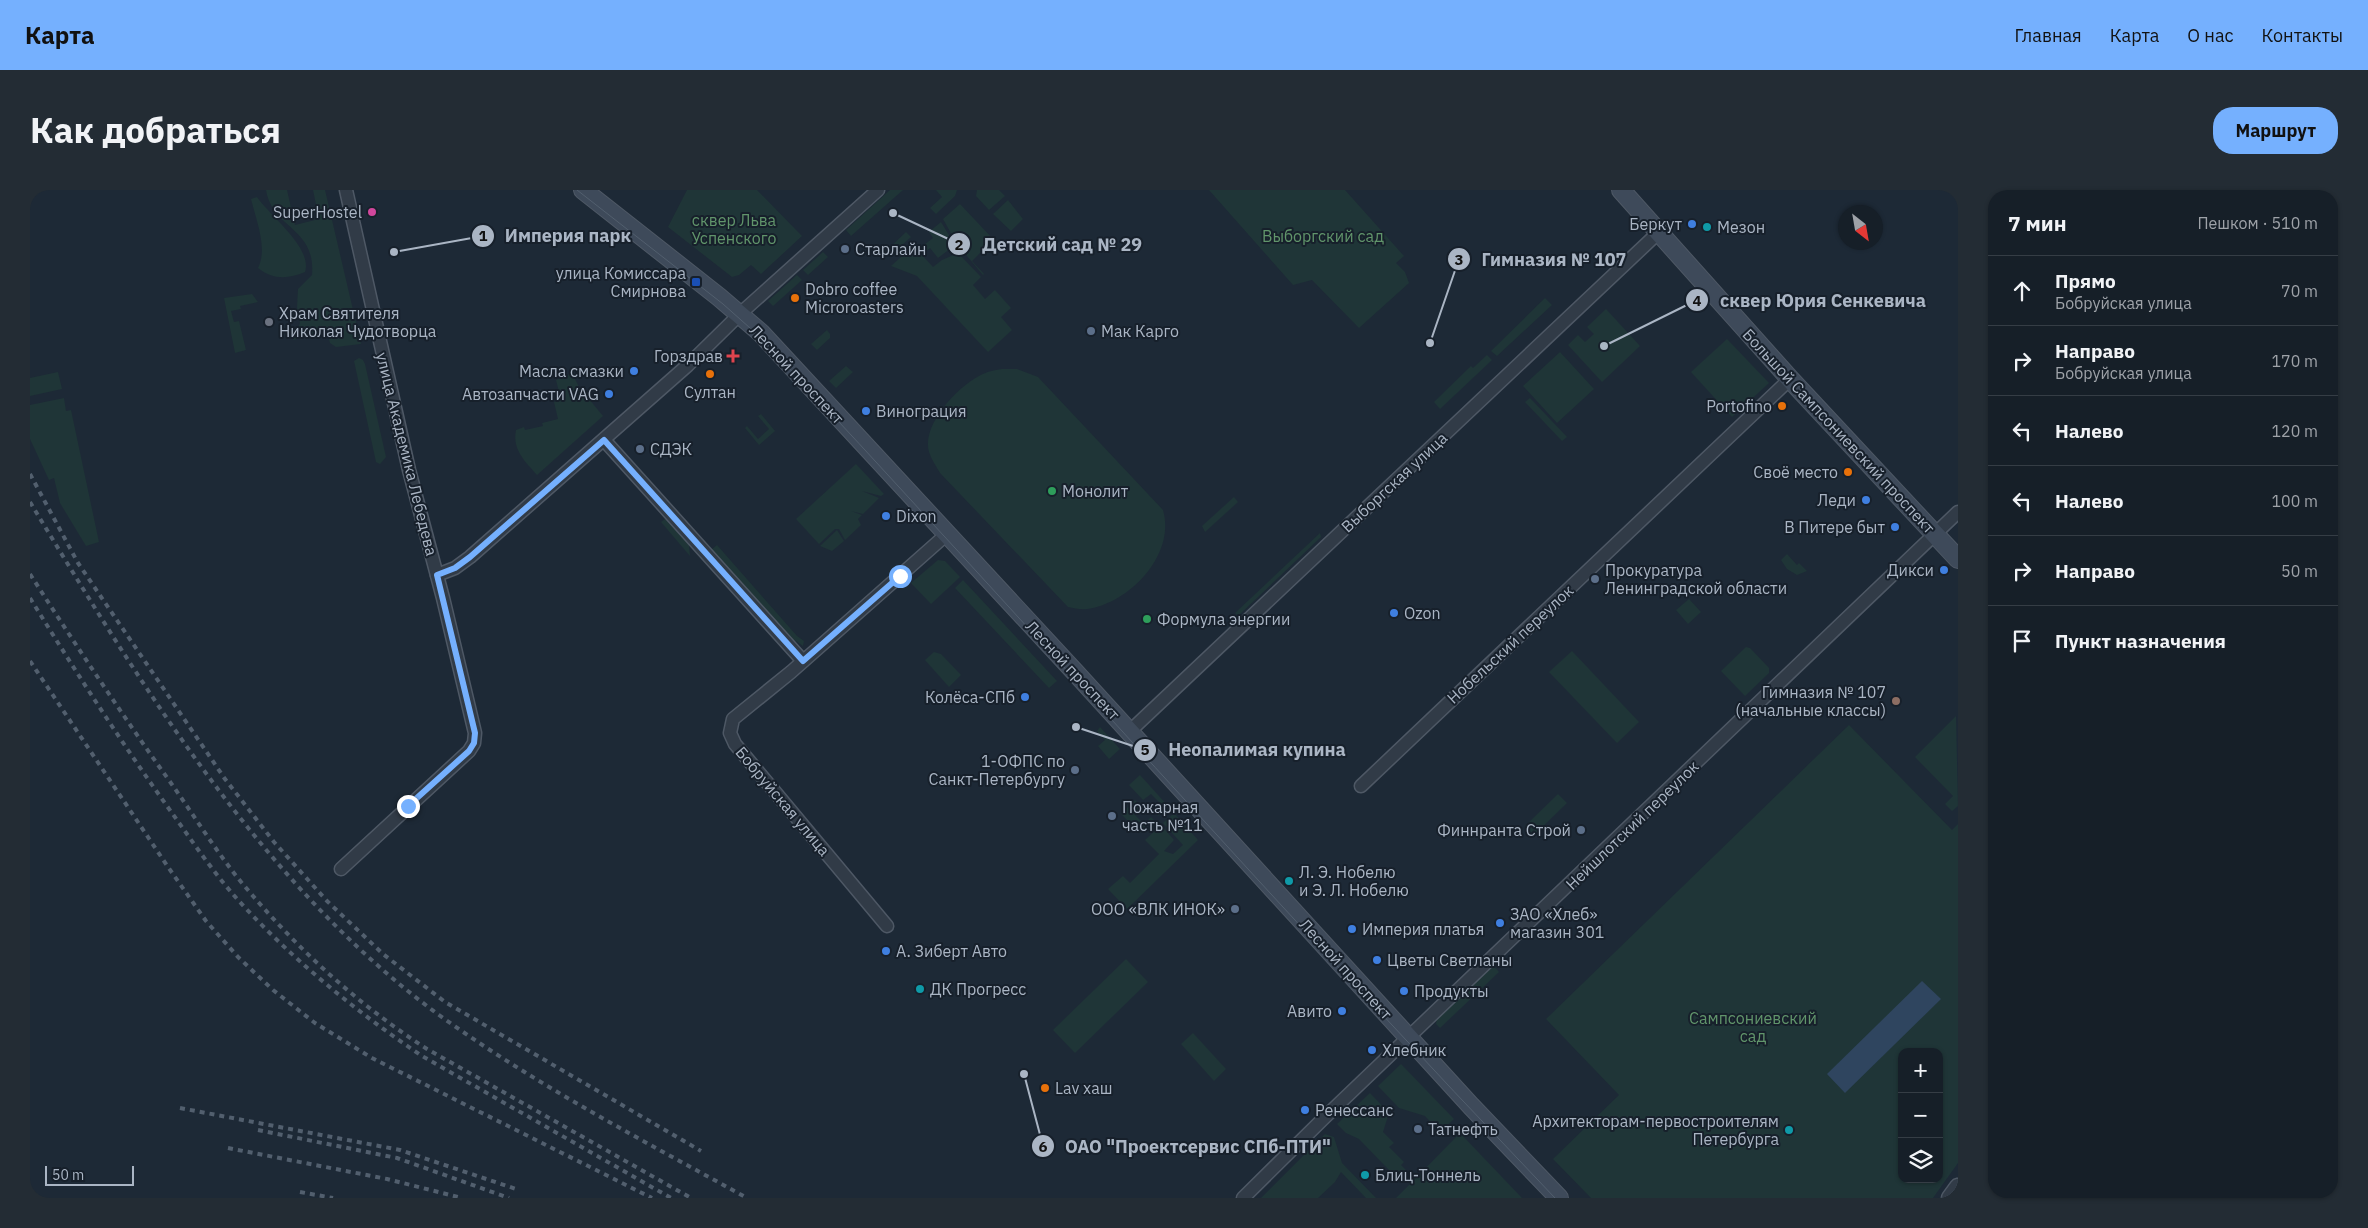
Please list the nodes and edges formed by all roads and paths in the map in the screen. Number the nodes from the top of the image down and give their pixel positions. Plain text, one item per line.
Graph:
1 (346, 190) edge
2 (582, 190) edge
3 (878, 190) edge
4 (1621, 190) edge
5 (1659, 232) junction
6 (740, 314) junction
7 (1790, 379) junction
8 (604, 440) junction
9 (1958, 512) edge
10 (947, 534) junction
11 (1933, 534) junction
12 (1958, 559) edge
13 (437, 575) junction
14 (803, 661) junction
15 (1129, 732) junction
16 (1361, 786) dead end
17 (341, 869) dead end
18 (887, 926) dead end
19 (1409, 1038) junction
20 (1958, 1187) edge
21 (1243, 1198) edge
22 (1559, 1198) edge
23 (1950, 1198) edge

1 - 13 street, улица Академика Лебедева
2 - 6 main road, Лесной проспект
3 - 6 street
4 - 5 main road, Большой Сампсониевский проспект
5 - 7 main road, Большой Сампсониевский проспект
5 - 15 street, Выборгская улица
6 - 8 street
6 - 10 main road, Лесной проспект
7 - 11 main road, Большой Сампсониевский проспект
7 - 16 street, Нобельский переулок
8 - 13 street
8 - 14 street
9 - 11 street, Нейшлотский переулок
10 - 14 street, Бобруйская улица
10 - 15 main road, Лесной проспект
11 - 12 main road, Большой Сампсониевский проспект
11 - 19 street, Нейшлотский переулок
13 - 17 street, улица Академика Лебедева
14 - 18 street, Бобруйская улица
15 - 19 main road, Лесной проспект
19 - 21 street, Нейшлотский переулок
19 - 22 main road, Лесной проспект
20 - 23 street

